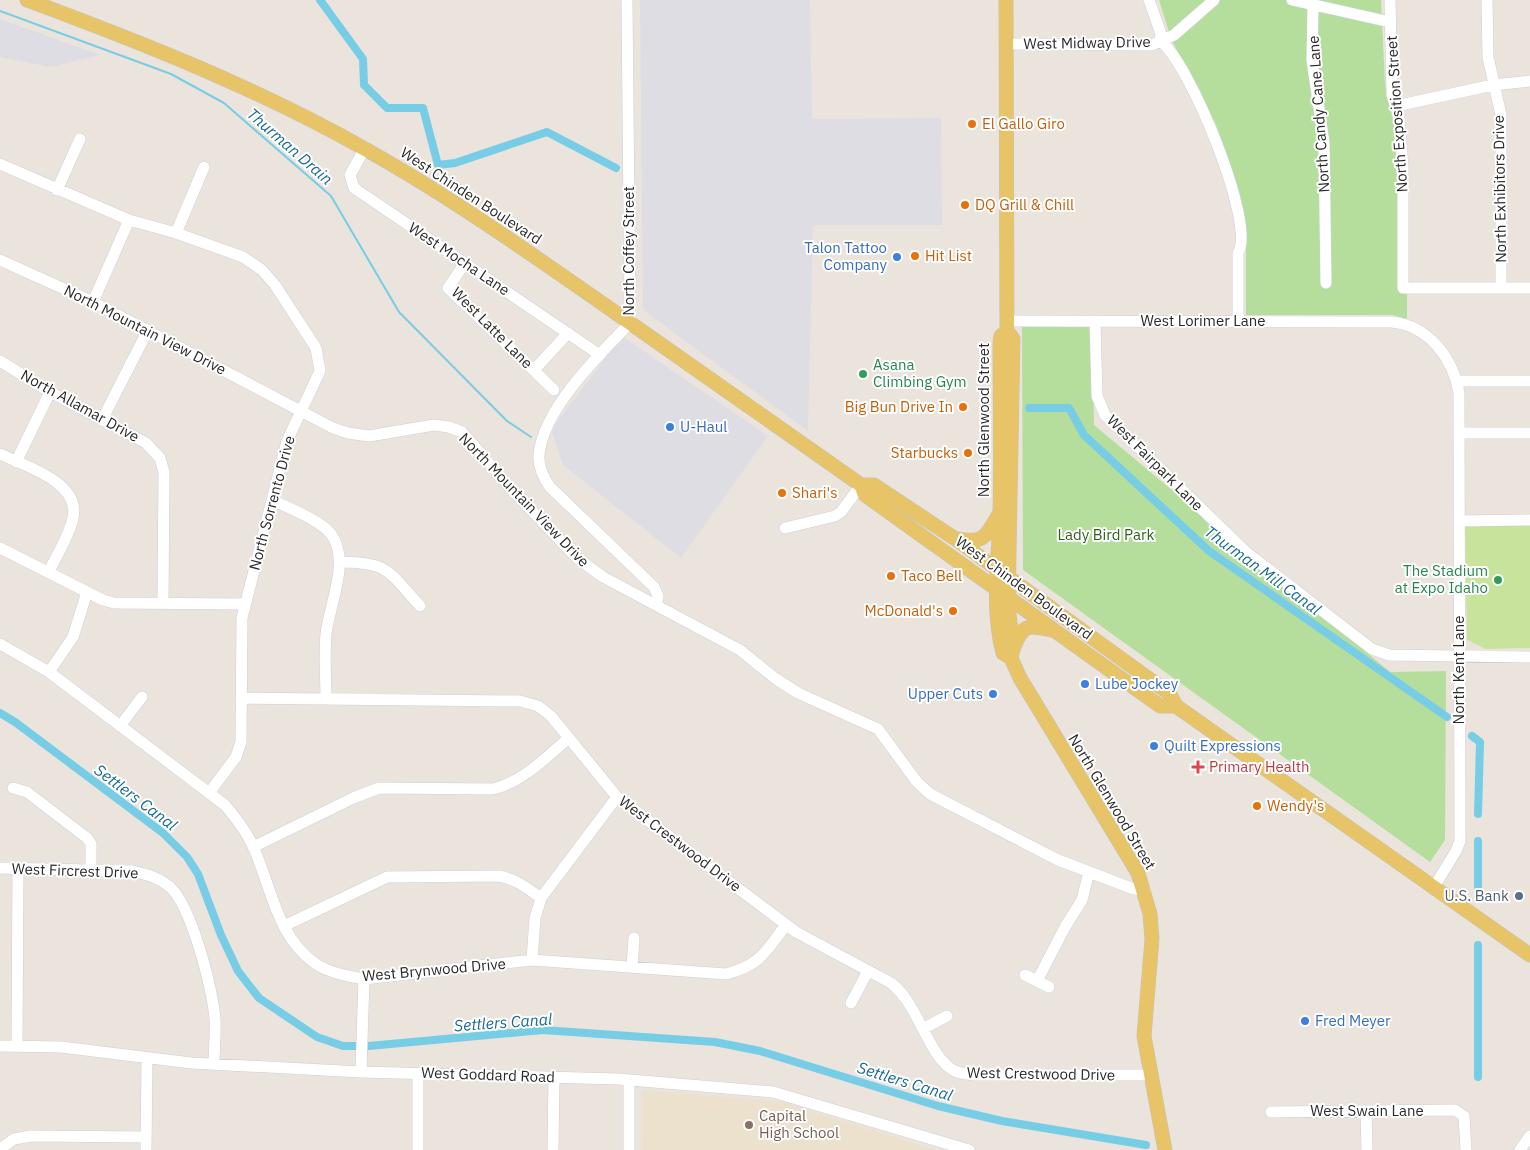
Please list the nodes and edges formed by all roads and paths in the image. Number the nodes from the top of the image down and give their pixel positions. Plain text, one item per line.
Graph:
1 (27, 0) edge
2 (627, 0) edge
3 (1006, 0) edge
4 (1149, 0) edge
5 (1214, 0) edge
6 (1292, 0) edge
7 (1390, 0) edge
8 (1487, 0) edge
9 (1312, 4) junction
10 (1390, 22) junction
11 (1160, 41) junction
12 (1006, 44) junction
13 (1530, 81) edge
14 (1493, 85) junction
15 (1396, 106) junction
16 (80, 139) dead end
17 (365, 148) junction
18 (0, 164) edge
19 (204, 167) dead end
20 (57, 190) junction
21 (129, 220) junction
22 (176, 233) junction
23 (0, 260) edge
24 (465, 263) junction
25 (1326, 283) dead end
26 (1501, 288) junction
27 (1530, 288) edge
28 (93, 302) junction
29 (1095, 321) junction
30 (1238, 321) junction
31 (630, 323) junction
32 (1399, 323) joint
33 (1007, 326) junction
34 (148, 330) junction
35 (568, 333) junction
36 (600, 355) junction
37 (0, 361) edge
38 (534, 370) junction
39 (1457, 381) junction
40 (1530, 381) edge
41 (554, 390) dead end
42 (50, 392) junction
43 (302, 411) junction
44 (102, 420) junction
45 (1459, 433) junction
46 (1530, 433) edge
47 (0, 454) edge
48 (16, 462) junction
49 (861, 485) junction
50 (272, 500) junction
51 (1000, 513) junction
52 (1530, 520) edge
53 (1459, 521) junction
54 (785, 528) dead end
55 (954, 538) junction
56 (0, 548) edge
57 (338, 562) junction
58 (998, 570) junction
59 (49, 571) junction
60 (1010, 578) junction
61 (87, 592) junction
62 (1003, 592) junction
63 (163, 603) junction
64 (246, 604) junction
65 (657, 605) junction
66 (420, 606) dead end
67 (1060, 632) junction
68 (0, 644) edge
69 (1012, 653) junction
70 (1460, 656) junction
71 (1530, 657) edge
72 (50, 672) junction
73 (142, 697) dead end
74 (241, 698) junction
75 (326, 699) junction
76 (1176, 706) junction
77 (120, 726) junction
78 (569, 738) junction
79 (13, 788) dead end
80 (209, 793) junction
81 (617, 797) junction
82 (253, 847) junction
83 (0, 868) edge
84 (18, 868) junction
85 (91, 869) junction
86 (1089, 872) junction
87 (1434, 887) junction
88 (1145, 891) junction
89 (541, 898) junction
90 (786, 925) junction
91 (284, 926) junction
92 (634, 938) dead end
93 (1530, 956) edge
94 (532, 960) junction
95 (632, 967) junction
96 (868, 971) junction
97 (1025, 975) dead end
98 (364, 979) junction
99 (1037, 981) junction
100 (1049, 987) dead end
101 (851, 1002) dead end
102 (947, 1016) dead end
103 (924, 1028) junction
104 (0, 1046) edge
105 (17, 1046) junction
106 (147, 1058) junction
107 (214, 1064) junction
108 (361, 1072) junction
109 (418, 1073) junction
110 (1151, 1076) junction
111 (554, 1077) junction
112 (629, 1080) junction
113 (1366, 1111) junction
114 (1271, 1112) dead end
115 (1530, 1136) edge
116 (146, 1137) junction
117 (0, 1149) edge
118 (146, 1150) edge
119 (418, 1150) edge
120 (553, 1150) edge
121 (629, 1150) edge
122 (969, 1150) edge
123 (1165, 1150) edge
124 (1367, 1150) edge
125 (1466, 1150) edge
126 (1520, 1150) edge

1 - 17 main road, West Chinden Boulevard
2 - 31 street, North Coffey Street
3 - 12 main road, North Glenwood Street
4 - 11 street
5 - 11 street, West Midway Drive
6 - 9 street
7 - 10 street, North Exposition Street
8 - 14 street, North Exhibitors Drive
9 - 10 street
9 - 25 street, North Candy Cane Lane
10 - 15 street, North Exposition Street
11 - 12 street, West Midway Drive
11 - 30 street
12 - 33 main road, North Glenwood Street
13 - 14 street
14 - 15 street
14 - 26 street, North Exhibitors Drive
15 - 26 street, North Exposition Street
16 - 20 street
17 - 24 street, West Mocha Lane
17 - 31 main road, West Chinden Boulevard
18 - 20 street, North Sorrento Drive
19 - 22 street
20 - 21 street, North Sorrento Drive
21 - 22 street, North Sorrento Drive
21 - 28 street
22 - 43 street, North Sorrento Drive
23 - 28 street, North Mountain View Drive
24 - 35 street, West Mocha Lane
24 - 38 street, West Latte Lane
26 - 27 street
28 - 34 street, North Mountain View Drive
29 - 30 street, West Lorimer Lane
29 - 33 street, West Lorimer Lane
29 - 70 street, West Fairpark Lane
30 - 32 street, West Lorimer Lane
31 - 36 street, North Coffey Street
31 - 49 main road, West Chinden Boulevard
32 - 39 street, North Kent Lane
33 - 51 main road, North Glenwood Street
33 - 60 main road, North Glenwood Street
34 - 43 street, North Mountain View Drive
34 - 44 street
35 - 36 street, West Mocha Lane
35 - 38 street
36 - 65 street, North Coffey Street
37 - 42 street, North Allamar Drive
38 - 41 street, West Latte Lane
39 - 40 street
39 - 45 street, North Kent Lane
42 - 44 street, North Allamar Drive
42 - 48 street
43 - 50 street, North Sorrento Drive
43 - 65 street, North Mountain View Drive
44 - 63 street, North Allamar Drive
45 - 46 street
45 - 53 street, North Kent Lane
47 - 48 street
48 - 59 street
49 - 54 street
49 - 55 main road, West Chinden Boulevard
49 - 62 main road, West Chinden Boulevard
50 - 57 street
50 - 64 street, North Sorrento Drive
51 - 55 main road
51 - 58 main road, North Glenwood Street
52 - 53 street
53 - 70 street, North Kent Lane
55 - 58 main road, West Chinden Boulevard
56 - 59 street
57 - 66 street
57 - 75 street
58 - 60 main road, West Chinden Boulevard
58 - 62 main road, North Glenwood Street
59 - 61 street
60 - 62 main road, North Glenwood Street
60 - 76 main road, West Chinden Boulevard
61 - 63 street
61 - 72 street
62 - 67 main road, West Chinden Boulevard
62 - 69 main road, North Glenwood Street
63 - 64 street
64 - 74 street, North Sorrento Drive
65 - 86 street, North Mountain View Drive
67 - 69 main road
67 - 76 main road, West Chinden Boulevard
68 - 72 street, West Brynwood Drive
69 - 88 main road, North Glenwood Street
70 - 71 street, West Fairpark Lane
70 - 87 street, North Kent Lane
72 - 77 street, West Brynwood Drive
73 - 77 street
74 - 75 street, West Crestwood Drive
74 - 80 street, North Sorrento Drive
75 - 78 street, West Crestwood Drive
76 - 87 main road, West Chinden Boulevard
77 - 80 street, West Brynwood Drive
78 - 81 street, West Crestwood Drive
78 - 82 street
79 - 85 street
80 - 82 street, West Brynwood Drive
81 - 89 street
81 - 90 street, West Crestwood Drive
82 - 91 street, West Brynwood Drive
83 - 84 street, West Fircrest Drive
84 - 85 street, West Fircrest Drive
84 - 105 street
85 - 107 street, West Fircrest Drive
86 - 88 street, North Mountain View Drive
86 - 99 street
87 - 93 main road, West Chinden Boulevard
88 - 110 main road, North Glenwood Street
89 - 91 street
89 - 94 street
90 - 95 street, West Brynwood Drive
90 - 96 street, West Crestwood Drive
91 - 98 street, West Brynwood Drive
92 - 95 street
94 - 95 street, West Brynwood Drive
94 - 98 street, West Brynwood Drive
96 - 101 street
96 - 103 street, West Crestwood Drive
97 - 99 street
98 - 108 street
99 - 100 street
102 - 103 street
103 - 110 street, West Crestwood Drive
104 - 105 street, West Goddard Road
105 - 106 street, West Goddard Road
106 - 107 street, West Goddard Road
106 - 116 street
107 - 108 street, West Goddard Road
108 - 109 street, West Goddard Road
109 - 111 street, West Goddard Road
109 - 119 street
110 - 123 main road, North Glenwood Street
111 - 112 street, West Goddard Road
111 - 120 street
112 - 121 street
112 - 122 street, West Goddard Road
113 - 114 street, West Swain Lane
113 - 124 street
113 - 125 street, West Swain Lane
115 - 126 street
116 - 117 street
116 - 118 street

